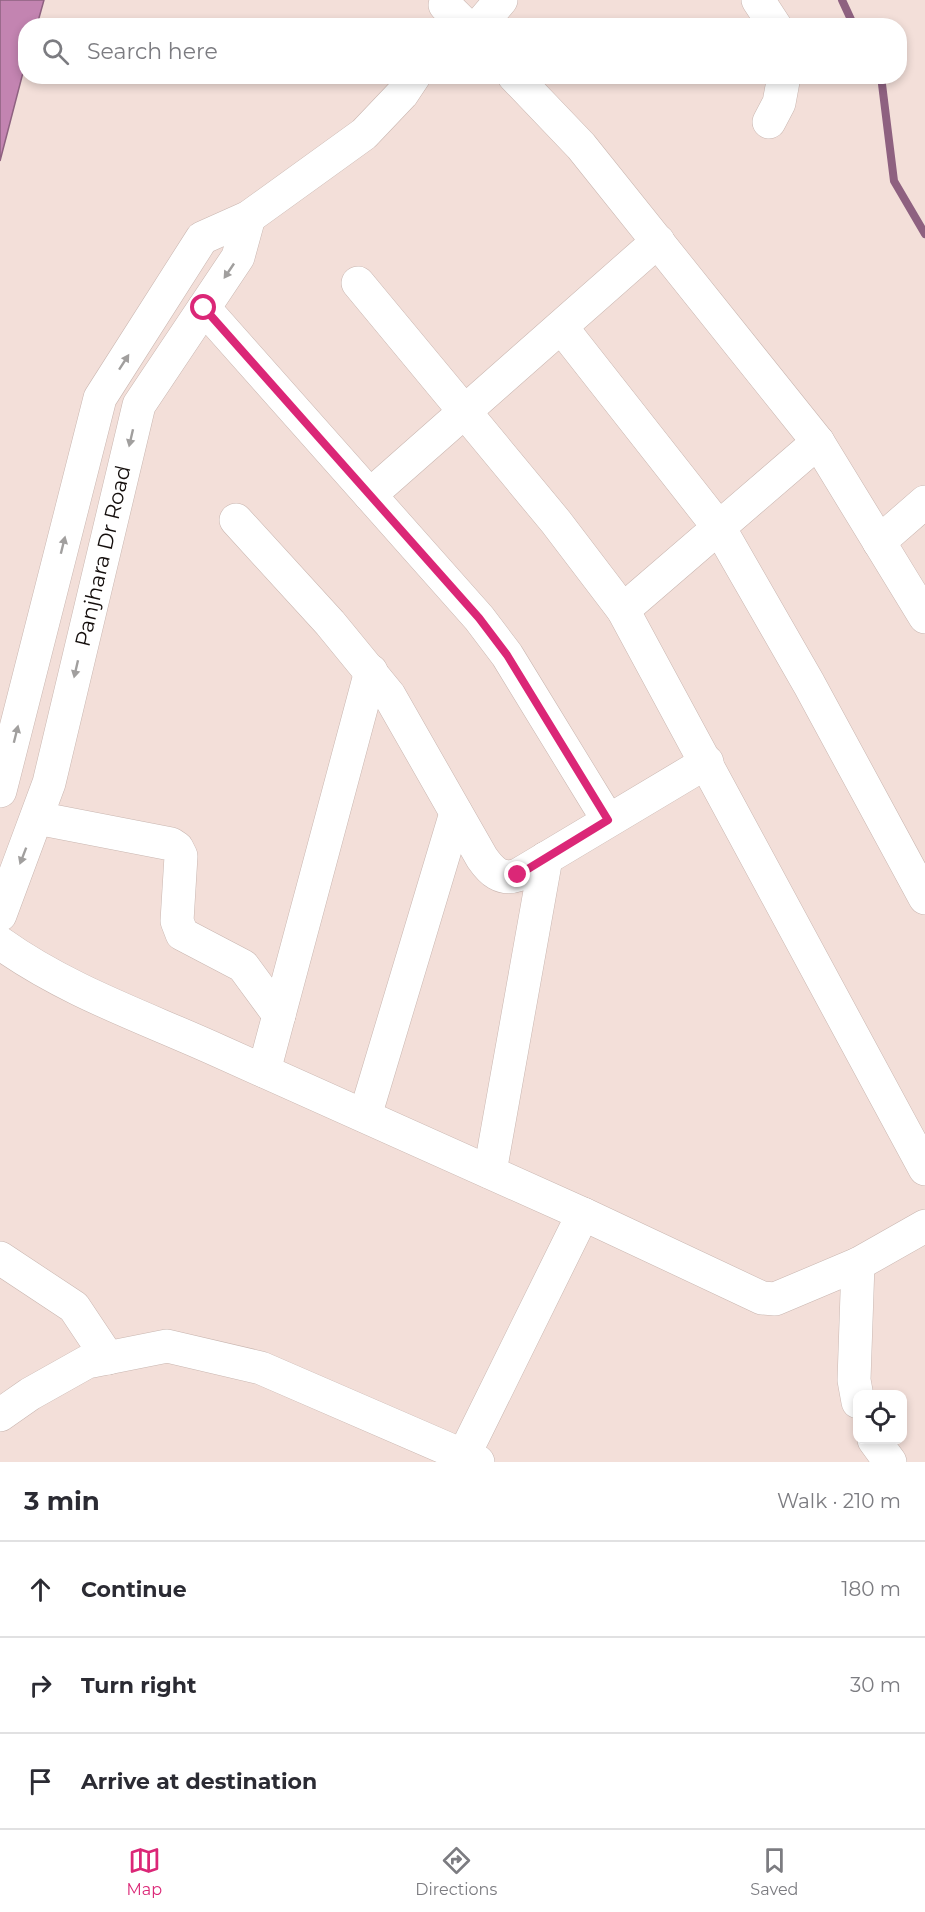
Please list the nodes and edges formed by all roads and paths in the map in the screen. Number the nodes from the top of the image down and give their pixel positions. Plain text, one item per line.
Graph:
1 (501, 0) edge
2 (758, 0) edge
3 (486, 18) edge
4 (770, 18) edge
5 (409, 84) edge
6 (522, 84) edge
7 (783, 84) edge
8 (769, 122) dead end
9 (249, 217) junction
10 (658, 241) junction
11 (358, 283) dead end
12 (204, 308) junction
13 (562, 328) junction
14 (466, 413) junction
15 (818, 442) junction
16 (370, 495) junction
17 (925, 502) edge
18 (236, 520) dead end
19 (720, 529) junction
20 (879, 542) junction
21 (623, 610) junction
22 (925, 617) edge
23 (370, 671) junction
24 (706, 762) junction
25 (0, 790) edge
26 (456, 813) junction
27 (37, 818) junction
28 (608, 820) junction
29 (546, 858) junction
30 (925, 898) edge
31 (0, 915) edge
32 (0, 943) edge
33 (279, 1015) junction
34 (264, 1071) junction
35 (365, 1116) junction
36 (925, 1169) edge
37 (490, 1172) junction
38 (583, 1214) junction
39 (925, 1226) edge
40 (0, 1258) edge
41 (858, 1264) junction
42 (108, 1358) junction
43 (856, 1390) edge
44 (0, 1415) edge
45 (877, 1444) edge
46 (471, 1459) edge
47 (890, 1462) edge

1 - 3 street
2 - 4 street
5 - 9 street, Panjhara Dr Road
6 - 10 street
7 - 8 street
9 -> 12 street, Panjhara Dr Road
25 -> 9 street, Panjhara Dr Road
10 - 13 street
10 - 15 street
11 - 14 street
12 - 16 street
12 -> 27 street, Panjhara Dr Road
13 - 14 street
13 - 19 street
14 - 16 street
14 - 21 street
15 - 19 street
15 - 20 street
16 - 28 street
17 - 20 street
18 - 23 street
19 - 21 street
19 - 30 street
20 - 22 street
21 - 24 street
23 - 26 street
23 - 33 street
24 - 28 street
24 - 36 street
26 - 29 street
26 - 35 street
27 -> 31 street, Panjhara Dr Road
27 - 33 street
28 - 29 street
29 - 37 street
32 - 34 street
33 - 34 street
34 - 35 street
35 - 37 street
37 - 38 street
38 - 41 street
38 - 46 street
39 - 41 street
40 - 42 street
41 - 43 street
42 - 44 street
42 - 46 street
45 - 47 street

